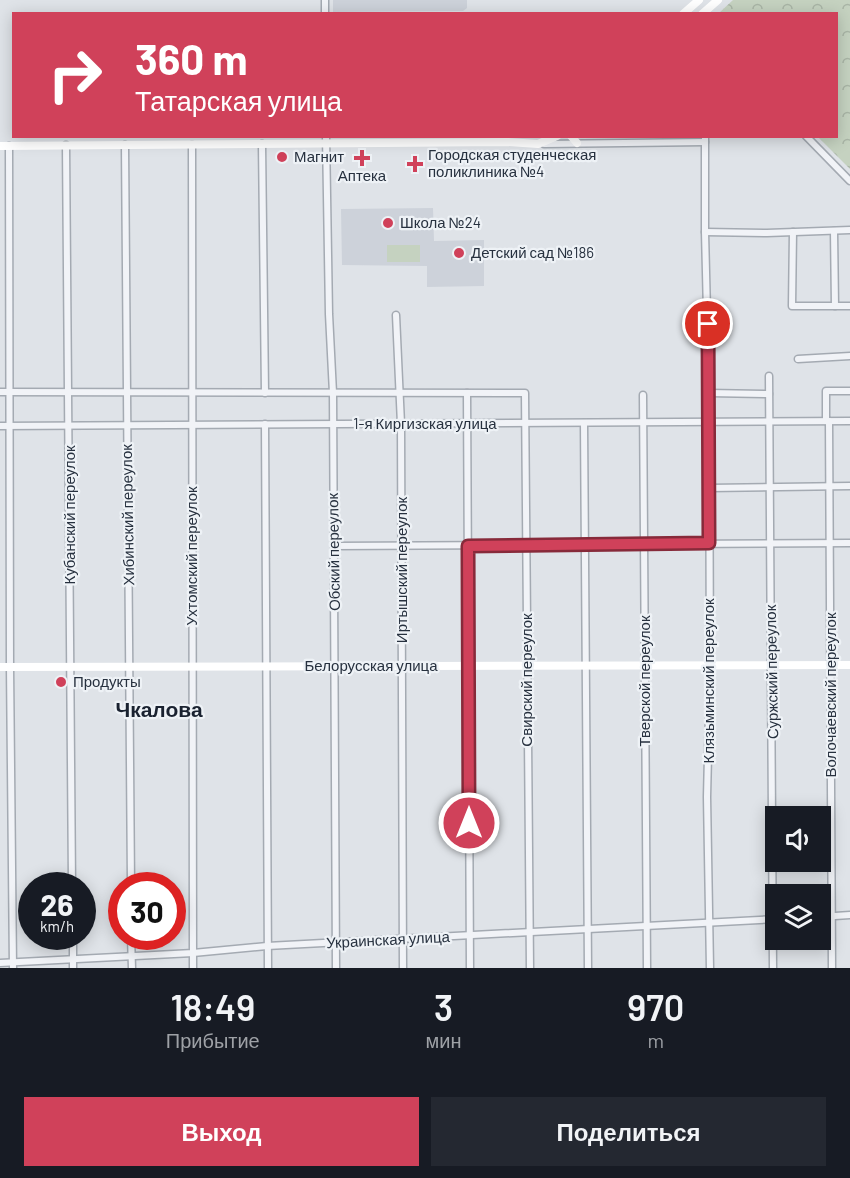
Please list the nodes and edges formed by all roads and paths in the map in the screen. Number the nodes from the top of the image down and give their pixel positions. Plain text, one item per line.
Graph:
1 (699, 0) edge
2 (718, 0) edge
3 (685, 12) edge
4 (704, 12) edge
5 (808, 138) edge
6 (705, 139) edge
7 (326, 140) edge
8 (485, 140) edge
9 (541, 140) edge
10 (574, 140) edge
11 (262, 144) junction
12 (66, 145) junction
13 (125, 145) junction
14 (192, 145) junction
15 (4, 146) edge
16 (850, 181) edge
17 (834, 231) junction
18 (850, 231) edge
19 (705, 232) junction
20 (793, 232) junction
21 (835, 306) junction
22 (850, 306) edge
23 (396, 315) dead end
24 (850, 356) edge
25 (798, 359) dead end
26 (769, 376) dead end
27 (850, 391) edge
28 (0, 393) edge
29 (10, 393) junction
30 (69, 393) junction
31 (127, 393) junction
32 (192, 393) junction
33 (264, 393) junction
34 (333, 393) junction
35 (400, 393) junction
36 (467, 393) junction
37 (709, 393) junction
38 (769, 393) junction
39 (643, 395) dead end
40 (850, 421) edge
41 (644, 422) junction
42 (708, 422) junction
43 (770, 422) junction
44 (827, 422) junction
45 (467, 423) junction
46 (526, 423) junction
47 (584, 423) junction
48 (265, 424) junction
49 (333, 424) junction
50 (401, 424) junction
51 (127, 425) junction
52 (192, 425) junction
53 (0, 426) edge
54 (10, 426) junction
55 (70, 426) junction
56 (829, 486) junction
57 (850, 486) edge
58 (770, 487) junction
59 (709, 488) junction
60 (709, 543) junction
61 (770, 543) junction
62 (830, 543) junction
63 (850, 543) edge
64 (585, 544) junction
65 (644, 544) junction
66 (527, 545) junction
67 (334, 546) junction
68 (402, 546) junction
69 (468, 546) junction
70 (830, 665) junction
71 (850, 665) edge
72 (335, 666) junction
73 (403, 666) junction
74 (468, 666) junction
75 (527, 666) junction
76 (586, 666) junction
77 (645, 666) junction
78 (710, 666) junction
79 (772, 666) junction
80 (0, 667) edge
81 (70, 667) junction
82 (129, 667) junction
83 (192, 667) junction
84 (267, 667) junction
85 (10, 668) junction
86 (72, 872) edge
87 (131, 872) edge
88 (774, 884) edge
89 (850, 915) edge
90 (832, 916) junction
91 (765, 920) edge
92 (710, 923) junction
93 (646, 926) junction
94 (588, 929) junction
95 (530, 932) junction
96 (469, 935) junction
97 (402, 939) junction
98 (336, 942) junction
99 (267, 946) junction
100 (73, 950) edge
101 (132, 950) edge
102 (773, 950) edge
103 (193, 953) junction
104 (132, 957) junction
105 (73, 960) junction
106 (0, 963) edge
107 (14, 965) edge
108 (73, 968) edge
109 (132, 968) edge
110 (193, 968) edge
111 (268, 968) edge
112 (336, 968) edge
113 (403, 968) edge
114 (470, 968) edge
115 (530, 968) edge
116 (588, 968) edge
117 (647, 968) edge
118 (710, 968) edge
119 (773, 968) edge
120 (832, 968) edge

1 - 3 main road
2 - 4 main road
5 - 16 street
6 - 10 street
6 - 19 street, Клязьминский переулок
7 - 8 main road
7 - 11 main road
7 - 34 street, Обский переулок
8 - 9 main road
9 - 10 street
11 - 14 main road
11 - 33 street
12 - 13 main road
12 - 15 main road
12 - 30 street, Кубанский переулок
13 - 14 main road
13 - 31 street, Хибинский переулок
14 - 32 street, Ухтомский переулок
15 - 29 street
17 - 18 street
17 - 20 street
17 - 21 street
19 - 20 street
19 - 37 street, Клязьминский переулок
20 - 21 street
21 - 22 street
23 - 35 street, Иртышский переулок
24 - 25 street
26 - 38 street, Суржский переулок
27 - 44 street, Волочаевский переулок
28 - 29 street
29 - 30 street
29 - 54 street
30 - 31 street
30 - 55 street, Кубанский переулок
31 - 32 street
31 - 51 street, Хибинский переулок
32 - 33 street
32 - 52 street, Ухтомский переулок
33 - 34 street
34 - 35 street
34 - 49 street, Обский переулок
35 - 36 street
35 - 50 street, Иртышский переулок
36 - 45 street
36 - 46 street, Свирский переулок
37 - 38 street
37 - 42 street, Клязьминский переулок
38 - 43 street, Суржский переулок
39 - 41 street, Тверской переулок
40 - 44 street, 1-я Киргизская улица
41 - 42 street, 1-я Киргизская улица
41 - 47 street, 1-я Киргизская улица
41 - 65 street, Тверской переулок
42 - 43 street, 1-я Киргизская улица
42 - 59 street, Клязьминский переулок
43 - 44 street, 1-я Киргизская улица
43 - 58 street, Суржский переулок
44 - 56 street, Волочаевский переулок
45 - 46 street, 1-я Киргизская улица
45 - 50 street, 1-я Киргизская улица
45 - 69 street
46 - 47 street, 1-я Киргизская улица
46 - 66 street, Свирский переулок
47 - 64 street
48 - 49 street, 1-я Киргизская улица
48 - 52 street, 1-я Киргизская улица
48 - 84 street
49 - 50 street, 1-я Киргизская улица
49 - 67 street, Обский переулок
50 - 68 street, Иртышский переулок
51 - 52 street, 1-я Киргизская улица
51 - 55 street, 1-я Киргизская улица
51 - 82 street, Хибинский переулок
52 - 83 street, Ухтомский переулок
53 - 54 street, 1-я Киргизская улица
54 - 55 street, 1-я Киргизская улица
54 - 85 street
55 - 81 street, Кубанский переулок
56 - 57 street
56 - 58 street
56 - 62 street, Волочаевский переулок
58 - 59 street
58 - 61 street, Суржский переулок
59 - 60 street, Клязьминский переулок
60 - 61 street
60 - 65 street
60 - 78 street, Клязьминский переулок
61 - 62 street
61 - 79 street, Суржский переулок
62 - 63 street
62 - 70 street, Волочаевский переулок
64 - 65 street
64 - 66 street
64 - 76 street
65 - 77 street, Тверской переулок
66 - 69 street
66 - 75 street, Свирский переулок
67 - 68 street
67 - 72 street, Обский переулок
68 - 69 street
68 - 73 street, Иртышский переулок
69 - 74 street
70 - 71 main road, Белорусская улица
70 - 79 main road, Белорусская улица
70 - 90 street, Волочаевский переулок
72 - 73 main road, Белорусская улица
72 - 84 main road, Белорусская улица
72 - 98 street, Обский переулок
73 - 74 main road, Белорусская улица
73 - 97 street, Иртышский переулок
74 - 75 main road, Белорусская улица
74 - 96 street
75 - 76 main road, Белорусская улица
75 - 95 street, Свирский переулок
76 - 77 main road, Белорусская улица
76 - 94 street
77 - 78 main road, Белорусская улица
77 - 93 street, Тверской переулок
78 - 79 main road, Белорусская улица
78 - 92 street, Клязьминский переулок
79 - 88 street, Суржский переулок
80 - 85 main road, Белорусская улица
81 - 82 main road, Белорусская улица
81 - 85 main road, Белорусская улица
81 - 86 street, Кубанский переулок
82 - 83 main road, Белорусская улица
82 - 87 street, Хибинский переулок
83 - 84 main road, Белорусская улица
83 - 103 street, Ухтомский переулок
84 - 99 street
85 - 107 street
89 - 90 street
90 - 120 street, Волочаевский переулок
91 - 92 street, Украинская улица
92 - 93 street, Украинская улица
92 - 118 street, Клязьминский переулок
93 - 94 street, Украинская улица
93 - 117 street, Тверской переулок
94 - 95 street, Украинская улица
94 - 116 street
95 - 96 street, Украинская улица
95 - 115 street, Свирский переулок
96 - 97 street, Украинская улица
96 - 114 street
97 - 98 street, Украинская улица
97 - 113 street, Иртышский переулок
98 - 99 street, Украинская улица
98 - 112 street, Обский переулок
99 - 103 street, Украинская улица
99 - 111 street
100 - 105 street
101 - 104 street
102 - 119 street, Суржский переулок
103 - 104 street, Украинская улица
103 - 110 street, Ухтомский переулок
104 - 105 street, Украинская улица
104 - 109 street
105 - 107 street, Украинская улица
105 - 108 street
106 - 107 street, Украинская улица

